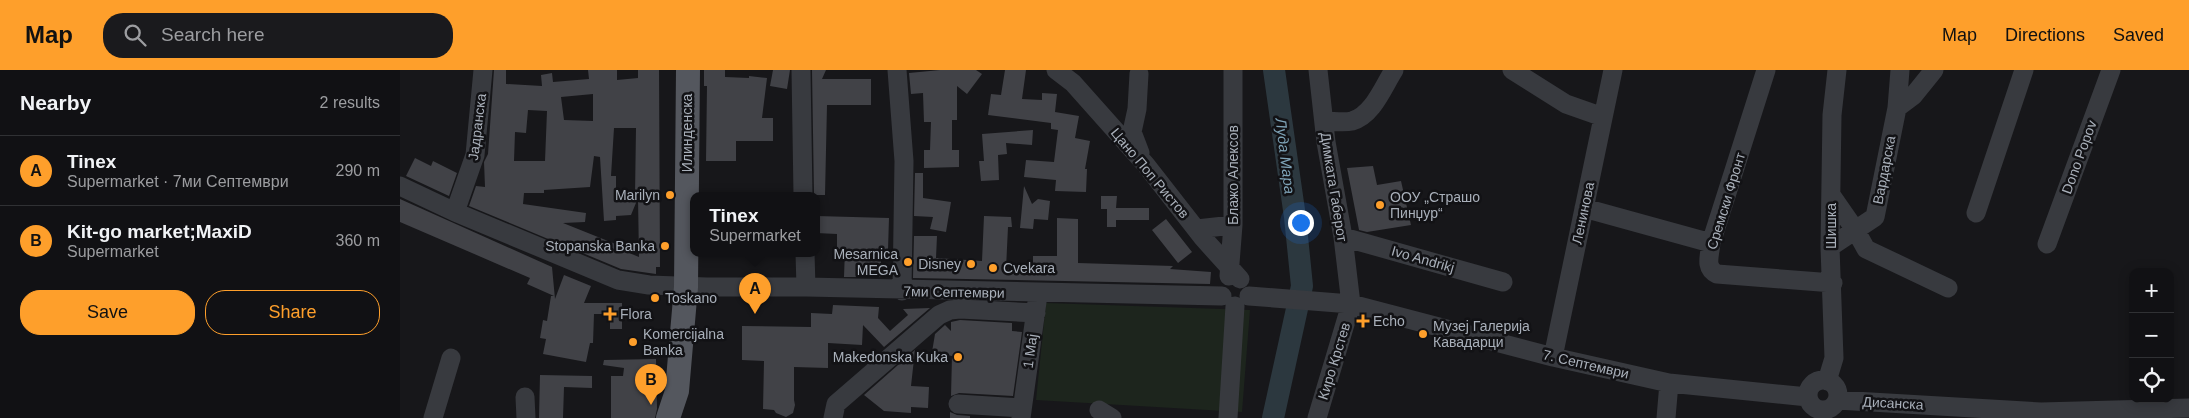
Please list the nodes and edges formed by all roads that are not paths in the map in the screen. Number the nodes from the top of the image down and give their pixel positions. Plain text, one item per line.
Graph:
1 (483, 70) edge
2 (688, 70) edge
3 (801, 70) edge
4 (898, 70) edge
5 (1056, 70) edge
6 (1233, 70) edge
7 (1318, 70) edge
8 (1394, 70) edge
9 (1512, 70) edge
10 (1613, 70) edge
11 (1766, 70) edge
12 (1837, 70) edge
13 (1900, 70) edge
14 (1934, 70) edge
15 (2024, 70) edge
16 (2111, 70) edge
17 (1138, 74) dead end
18 (1897, 108) junction
19 (1603, 117) junction
20 (1324, 121) junction
21 (1146, 165) junction
22 (400, 186) edge
23 (803, 192) edge
24 (1831, 195) junction
25 (1584, 208) junction
26 (455, 212) junction
27 (1976, 213) dead end
28 (1232, 225) junction
29 (1197, 229) junction
30 (1856, 231) junction
31 (1343, 237) junction
32 (1711, 243) junction
33 (2047, 244) dead end
34 (1830, 247) junction
35 (805, 257) edge
36 (1503, 282) dead end
37 (1833, 283) junction
38 (686, 287) junction
39 (806, 287) junction
40 (1234, 288) junction
41 (1948, 288) dead end
42 (902, 291) junction
43 (1038, 293) junction
44 (1351, 304) junction
45 (1036, 314) junction
46 (1553, 357) junction
47 (451, 358) dead end
48 (1669, 383) junction
49 (525, 397) dead end
50 (958, 404) dead end
51 (1823, 406) edge
52 (2189, 408) edge
53 (1022, 413) edge
54 (433, 418) edge
55 (526, 418) edge
56 (668, 418) edge
57 (833, 418) edge
58 (1228, 418) edge
59 (1317, 418) edge
60 (1666, 418) edge

1 - 26 street, Јадранска
2 - 38 main road, Илинденска
3 - 23 street
4 - 42 street
5 - 21 street, Цано Поп Ристов
6 - 28 street, Блажо Алексов
7 - 20 street, Димката Габерот
8 - 20 street
9 - 19 street
10 - 19 street, Ленинова
11 - 32 street, Сремски Фронт
12 - 24 street, Шишка
13 - 18 street, Вардарска
14 - 18 street
15 - 27 street
16 - 33 street, Dono Popov
17 - 21 street
18 - 30 street, Вардарска
19 - 25 street, Ленинова
20 - 31 street, Димката Габерот
21 - 29 street, Цано Поп Ристов
22 - 26 street, 7ми Септември
24 - 30 street
24 - 34 street, Шишка
25 - 32 street
25 - 46 street, Ленинова
26 - 38 street, 7ми Септември
28 - 29 street
28 - 40 street, Блажо Алексов
29 - 40 street, Цано Поп Ристов
30 - 34 street, Вардарска
30 - 41 street
31 - 36 street, Ivo Andrikj
31 - 44 street, Димката Габерот
32 - 37 street, Сремски Фронт
34 - 37 street, Шишка
35 - 39 street
37 - 51 street, Шишка
38 - 39 street, 7ми Септември
38 - 56 main road, Илинденска
39 - 42 street, 7ми Септември
40 - 43 street, 7ми Септември
40 - 44 street, 7. Септември
40 - 58 street, Блажо Алексов
42 - 43 street, 7ми Септември
43 - 45 street, 1 Maj
44 - 46 street, 7. Септември
44 - 59 street, Киро Крстев
45 - 53 street, 1 Maj
45 - 57 street
46 - 48 street, 7. Септември
47 - 54 street
48 - 51 street, 7. Септември
48 - 60 street
49 - 55 street
50 - 53 street, 1 Maj
51 - 52 street, Дисанска

